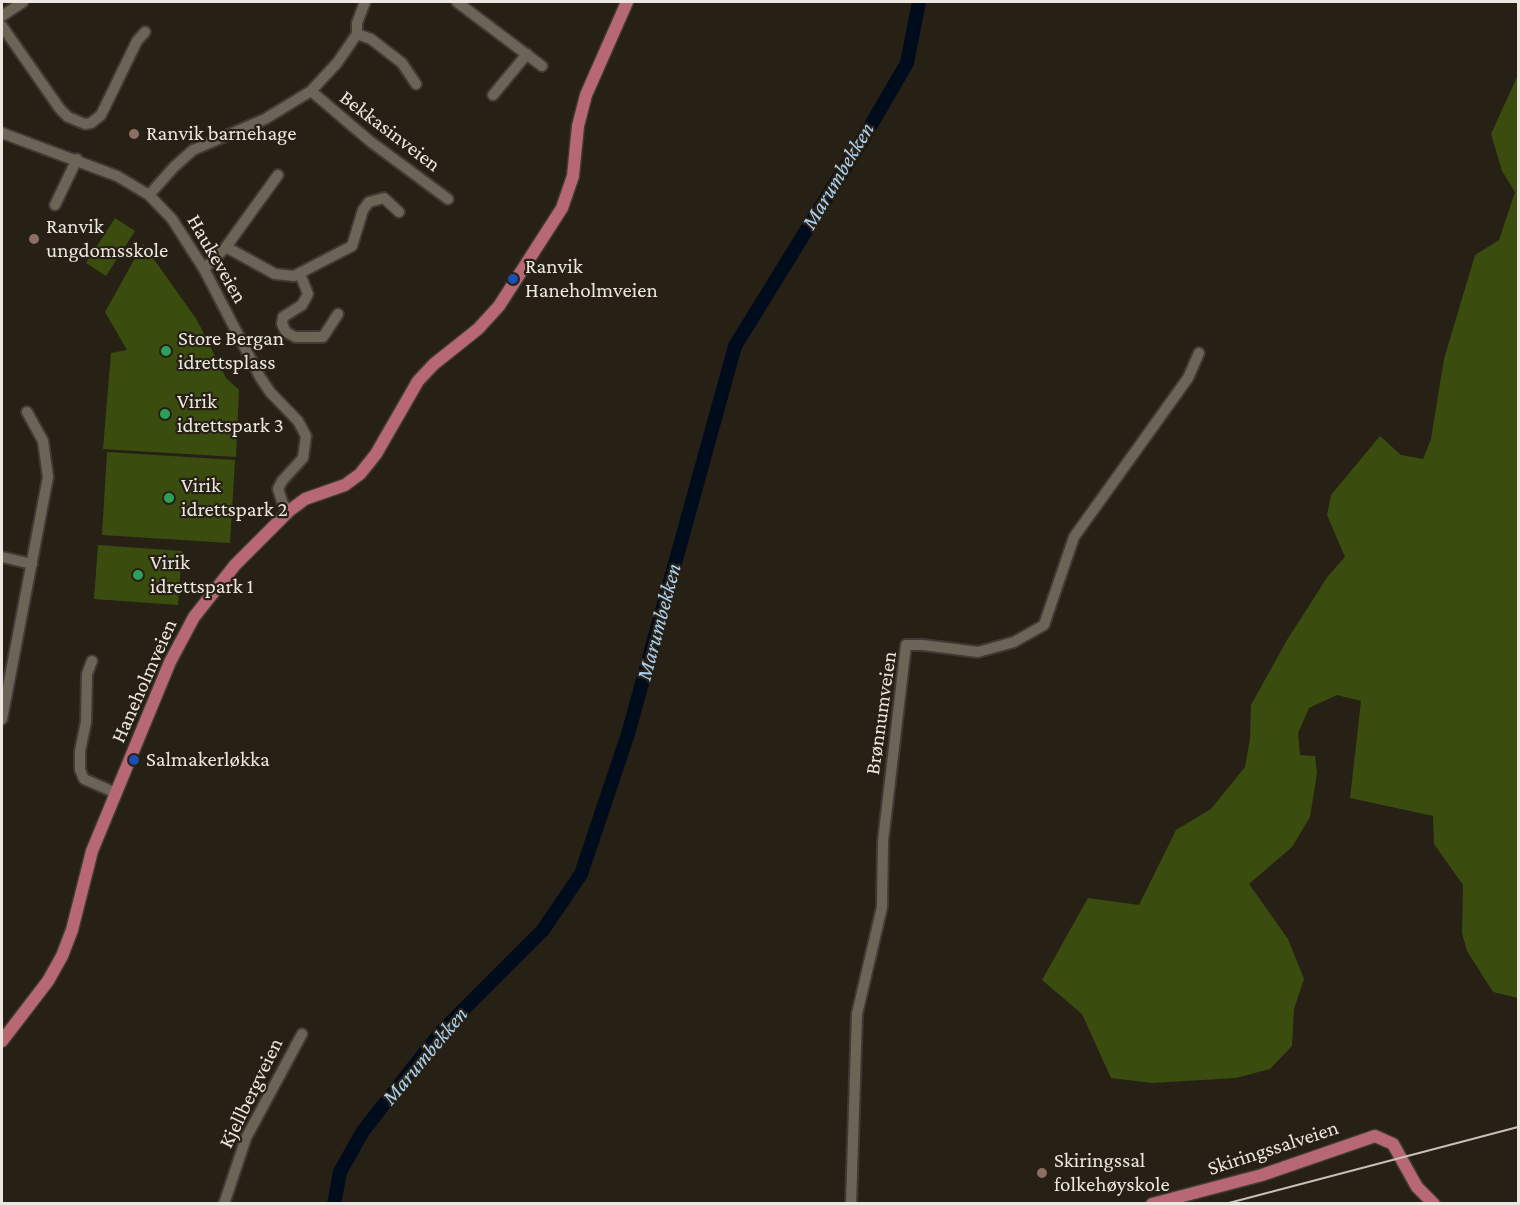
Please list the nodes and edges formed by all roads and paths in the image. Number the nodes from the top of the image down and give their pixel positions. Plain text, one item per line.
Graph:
1 (23, 2) edge
2 (366, 2) edge
3 (457, 2) edge
4 (627, 2) edge
5 (2, 15) edge
6 (2, 26) edge
7 (145, 32) dead end
8 (357, 34) junction
9 (527, 54) junction
10 (542, 66) dead end
11 (417, 84) dead end
12 (311, 91) junction
13 (493, 95) dead end
14 (2, 133) edge
15 (77, 159) junction
16 (278, 175) dead end
17 (149, 195) junction
18 (448, 199) dead end
19 (55, 205) dead end
20 (399, 212) dead end
21 (226, 247) junction
22 (204, 269) junction
23 (300, 274) junction
24 (338, 314) dead end
25 (1199, 353) dead end
26 (27, 412) dead end
27 (289, 511) junction
28 (2, 557) edge
29 (32, 564) junction
30 (92, 661) dead end
31 (2, 719) edge
32 (116, 793) junction
33 (302, 1034) dead end
34 (2, 1041) edge
35 (224, 1203) edge
36 (851, 1203) edge
37 (1152, 1203) edge
38 (1434, 1203) edge

1 - 5 street
2 - 8 street
3 - 9 street
4 - 27 main road, Haneholmveien
6 - 7 street
8 - 11 street
8 - 12 street
9 - 10 street
9 - 13 street
12 - 17 street
12 - 18 street, Bekkasinveien
14 - 15 street, Haukeveien
15 - 17 street, Haukeveien
15 - 19 street
16 - 21 street
17 - 22 street, Haukeveien
20 - 23 street
21 - 22 street
21 - 23 street
22 - 27 street, Haukeveien
23 - 24 street
25 - 36 street, Brønnumveien
26 - 29 street
27 - 32 main road, Haneholmveien
28 - 29 street
29 - 31 street
30 - 32 street
32 - 34 main road, Haneholmveien
33 - 35 street, Kjellbergveien
37 - 38 main road, Skiringssalveien

